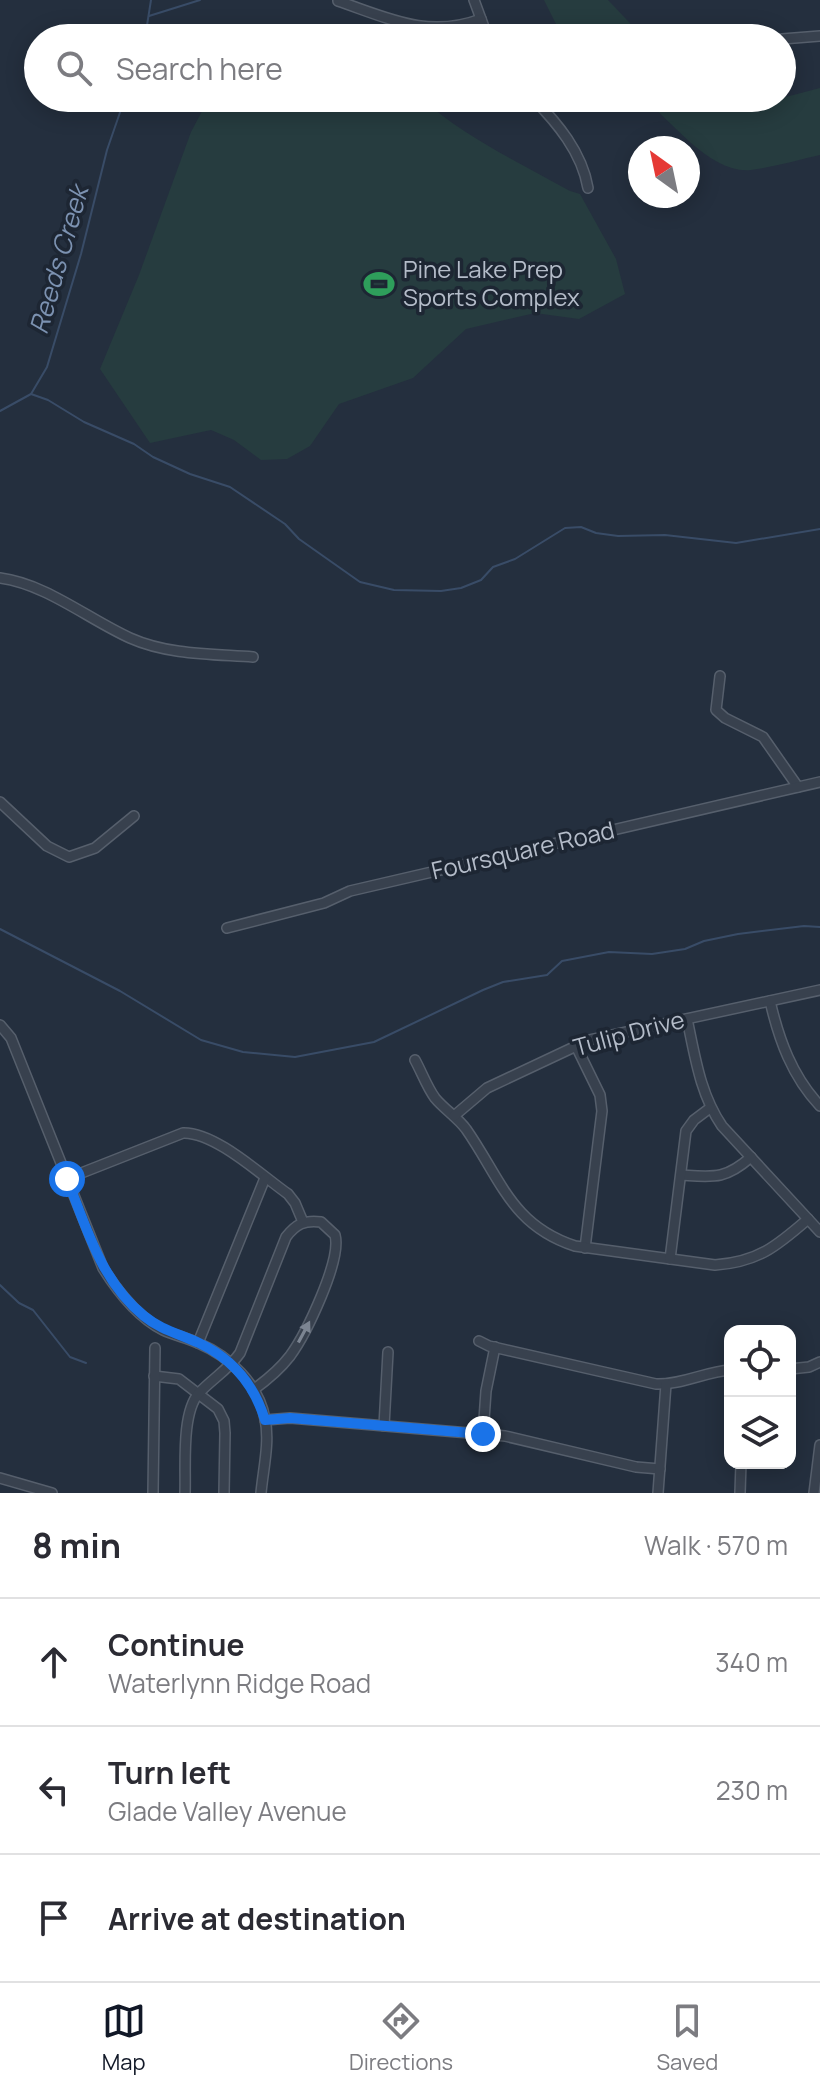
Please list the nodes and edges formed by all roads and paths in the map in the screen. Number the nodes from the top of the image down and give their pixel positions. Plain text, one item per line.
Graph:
1 (474, 0) edge
2 (338, 1) edge
3 (481, 19) junction
4 (411, 24) edge
5 (462, 24) edge
6 (483, 24) edge
7 (820, 36) edge
8 (796, 38) edge
9 (546, 112) edge
10 (588, 188) dead end
11 (0, 578) edge
12 (253, 657) dead end
13 (720, 676) dead end
14 (820, 782) edge
15 (798, 787) junction
16 (0, 802) edge
17 (134, 816) dead end
18 (227, 928) dead end
19 (820, 990) edge
20 (770, 1001) junction
21 (687, 1019) junction
22 (0, 1025) edge
23 (576, 1046) junction
24 (415, 1060) dead end
25 (820, 1106) edge
26 (710, 1108) junction
27 (454, 1116) junction
28 (751, 1157) junction
29 (681, 1175) junction
30 (265, 1178) junction
31 (67, 1179) junction
32 (56, 1183) dead end
33 (808, 1219) junction
34 (303, 1222) junction
35 (820, 1232) edge
36 (585, 1248) junction
37 (670, 1259) junction
38 (479, 1341) dead end
39 (198, 1343) junction
40 (495, 1347) junction
41 (155, 1348) dead end
42 (388, 1352) dead end
43 (233, 1363) junction
44 (819, 1364) edge
45 (796, 1368) edge
46 (724, 1370) edge
47 (154, 1376) junction
48 (666, 1384) junction
49 (253, 1390) junction
50 (199, 1393) junction
51 (265, 1420) junction
52 (384, 1426) junction
53 (483, 1434) junction
54 (820, 1445) edge
55 (660, 1469) junction
56 (741, 1469) edge
57 (0, 1478) edge
58 (52, 1493) edge
59 (153, 1493) edge
60 (185, 1493) edge
61 (224, 1493) edge
62 (261, 1493) edge
63 (658, 1493) edge
64 (740, 1493) edge
65 (814, 1493) edge

1 - 3 street
2 - 4 street
3 - 5 street
3 - 6 street
7 - 8 street
9 - 10 street
11 - 12 street
13 - 15 street
14 - 15 street, Foursquare Road
15 - 18 street, Foursquare Road
16 - 17 street
19 - 20 street, Tulip Drive
20 - 21 street, Tulip Drive
20 - 25 street
21 - 23 street, Tulip Drive
21 - 26 street
22 - 31 street
23 - 27 street, Tulip Drive
23 - 36 street
24 - 27 street
26 - 28 street
26 - 29 street
27 - 36 street
28 - 29 street
28 - 33 street
29 - 37 street
30 - 31 street
30 - 34 street
30 - 39 street
31 - 32 street
31 - 39 street
33 - 35 street
33 - 37 street
34 - 43 street
49 -> 34 street
36 - 37 street
38 - 40 street
39 - 43 street
40 - 48 street
40 - 53 street
41 - 47 street
42 - 52 street
43 - 49 street
43 - 50 street
44 - 45 street
46 - 48 street
47 - 50 street
47 - 59 street
48 - 55 street
49 - 51 street
50 - 60 street
50 - 61 street
51 - 52 street
51 - 62 street
52 - 53 street
53 - 55 street
54 - 65 street
55 - 63 street
56 - 64 street
57 - 58 street

